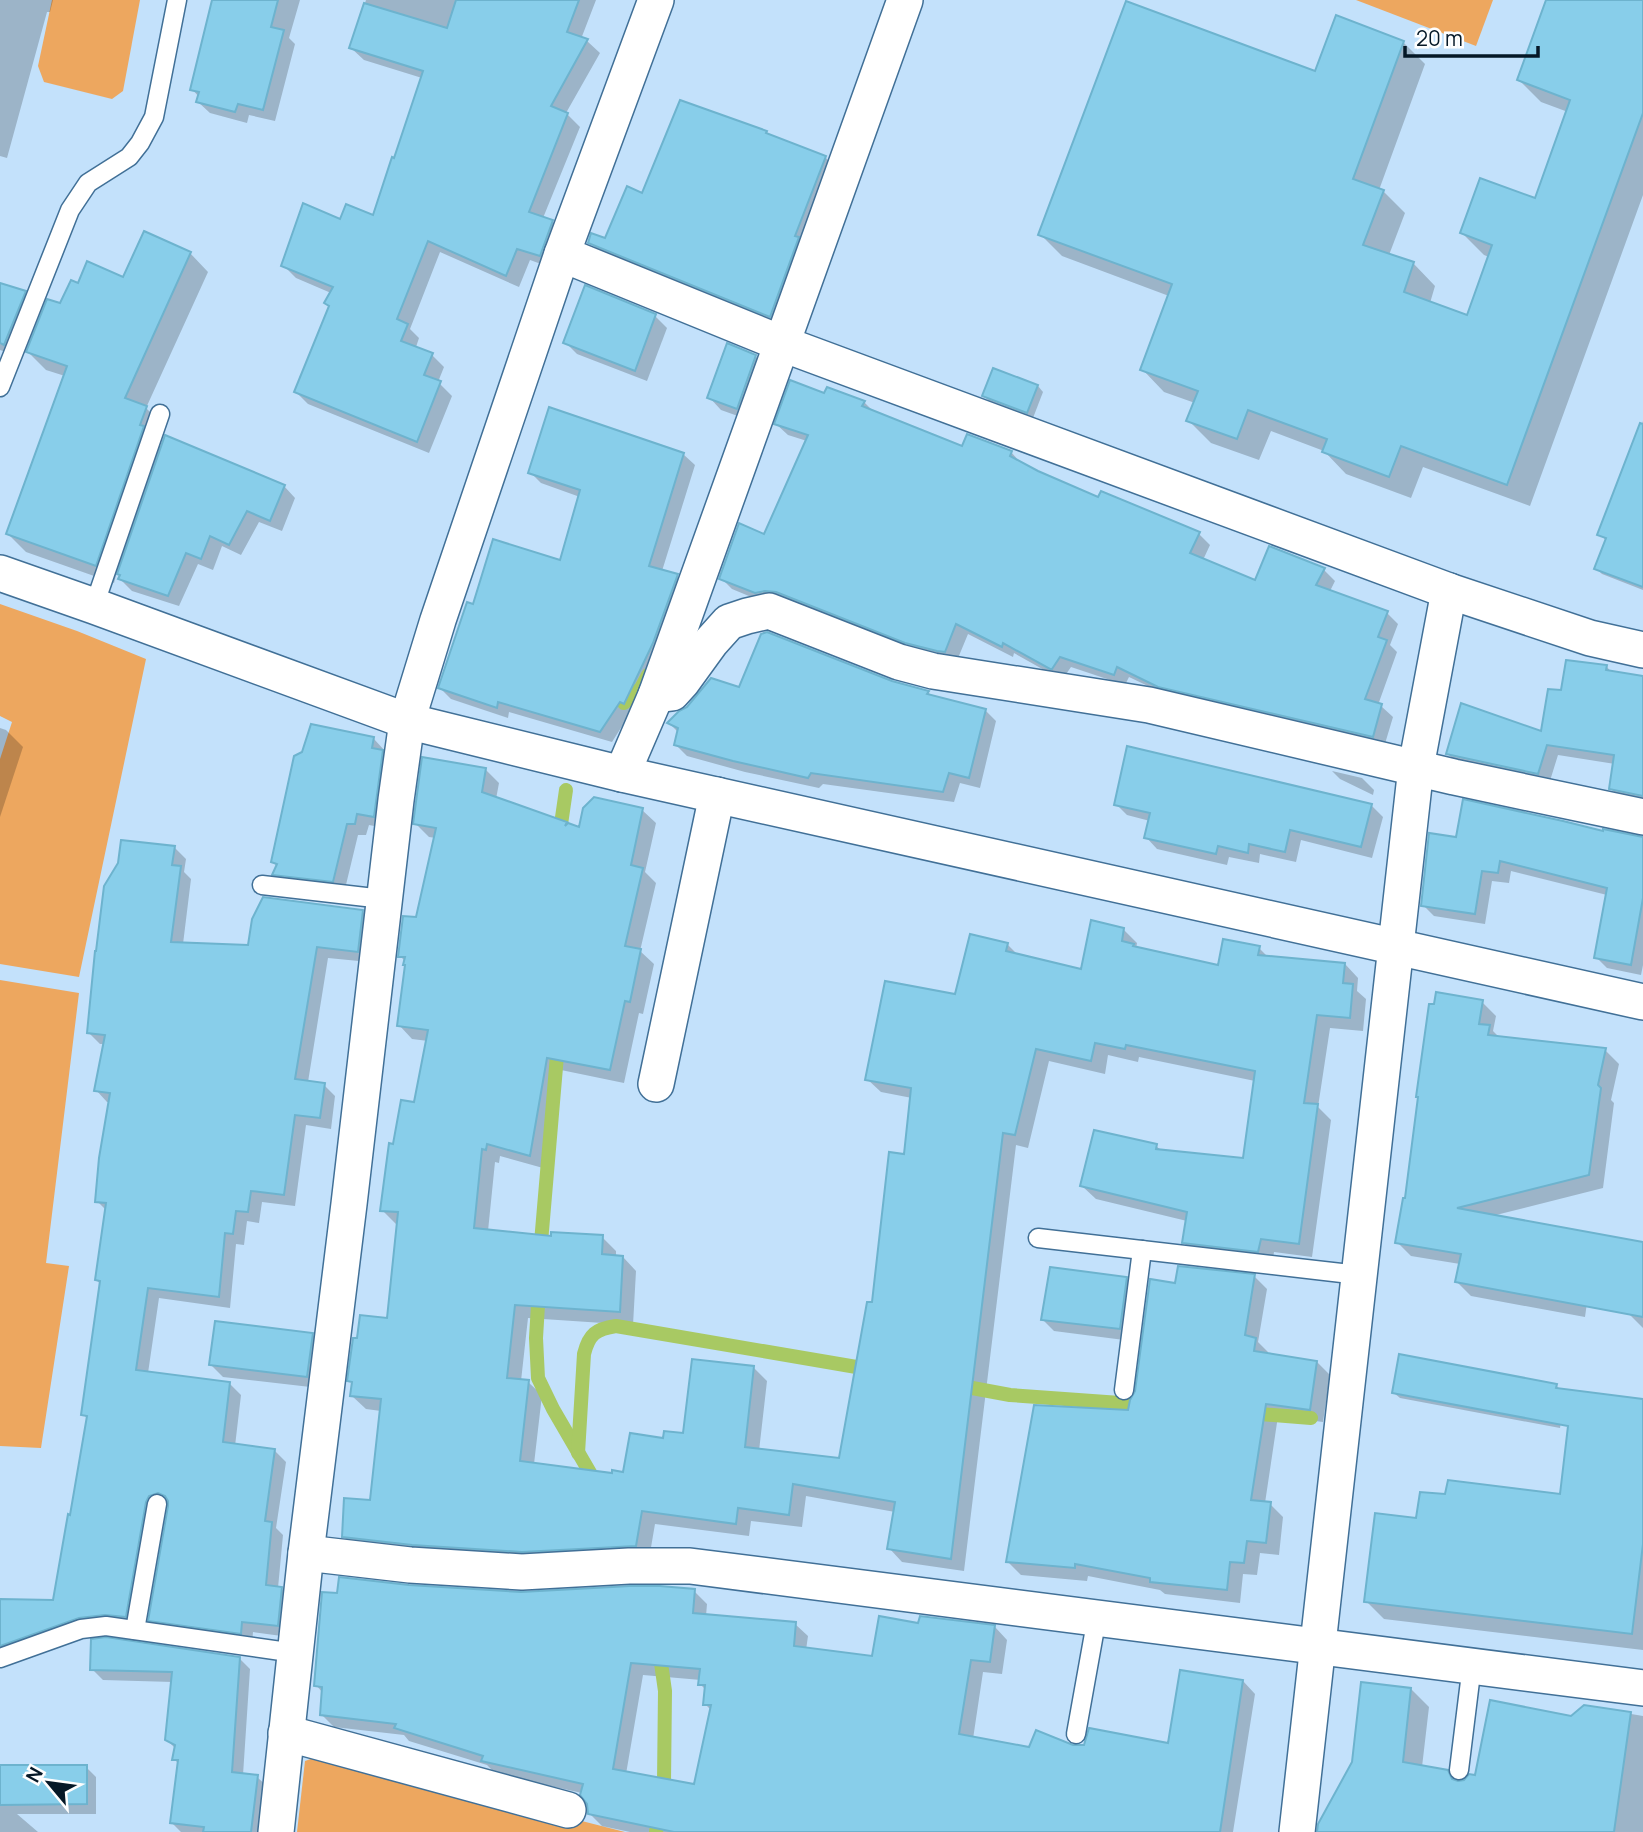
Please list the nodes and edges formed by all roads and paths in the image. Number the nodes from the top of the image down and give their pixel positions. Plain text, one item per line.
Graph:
1 (177, 0) edge
2 (656, 0) edge
3 (905, 0) edge
4 (562, 254) junction
5 (783, 344) junction
6 (0, 387) edge
7 (160, 414) dead end
8 (0, 573) edge
9 (1449, 590) junction
10 (94, 606) junction
11 (1643, 650) edge
12 (656, 695) junction
13 (407, 721) junction
14 (1416, 767) junction
15 (622, 774) junction
16 (717, 795) junction
17 (1643, 817) edge
18 (262, 885) dead end
19 (383, 899) junction
20 (1395, 947) junction
21 (1643, 1002) edge
22 (656, 1084) dead end
23 (1038, 1238) dead end
24 (1142, 1250) junction
25 (1359, 1275) junction
26 (1124, 1390) dead end
27 (157, 1504) dead end
28 (306, 1553) junction
29 (1097, 1618) junction
30 (135, 1630) junction
31 (1318, 1645) junction
32 (295, 1653) junction
33 (0, 1658) edge
34 (1472, 1665) junction
35 (1643, 1688) edge
36 (286, 1733) junction
37 (1076, 1734) dead end
38 (1459, 1770) dead end
39 (568, 1810) dead end
40 (276, 1832) edge
41 (1297, 1832) edge

1 - 6 lane
2 - 4 street
3 - 5 street
4 - 5 street
4 - 13 street
5 - 9 street
5 - 12 street
7 - 10 lane
8 - 10 street
9 - 11 street
9 - 14 street
10 - 13 street
12 - 14 street
12 - 15 street
13 - 15 street
13 - 19 street
14 - 17 street
14 - 20 street
15 - 16 street
16 - 20 street
16 - 22 street
18 - 19 lane
19 - 28 street
20 - 21 street
20 - 25 street
23 - 24 lane
24 - 25 lane
24 - 26 lane
25 - 31 street
27 - 30 lane
28 - 29 street
28 - 32 street
29 - 31 street
29 - 37 lane
30 - 32 lane
30 - 33 lane
31 - 34 street
31 - 41 street
32 - 36 street
34 - 35 street
34 - 38 lane
36 - 39 street
36 - 40 street

